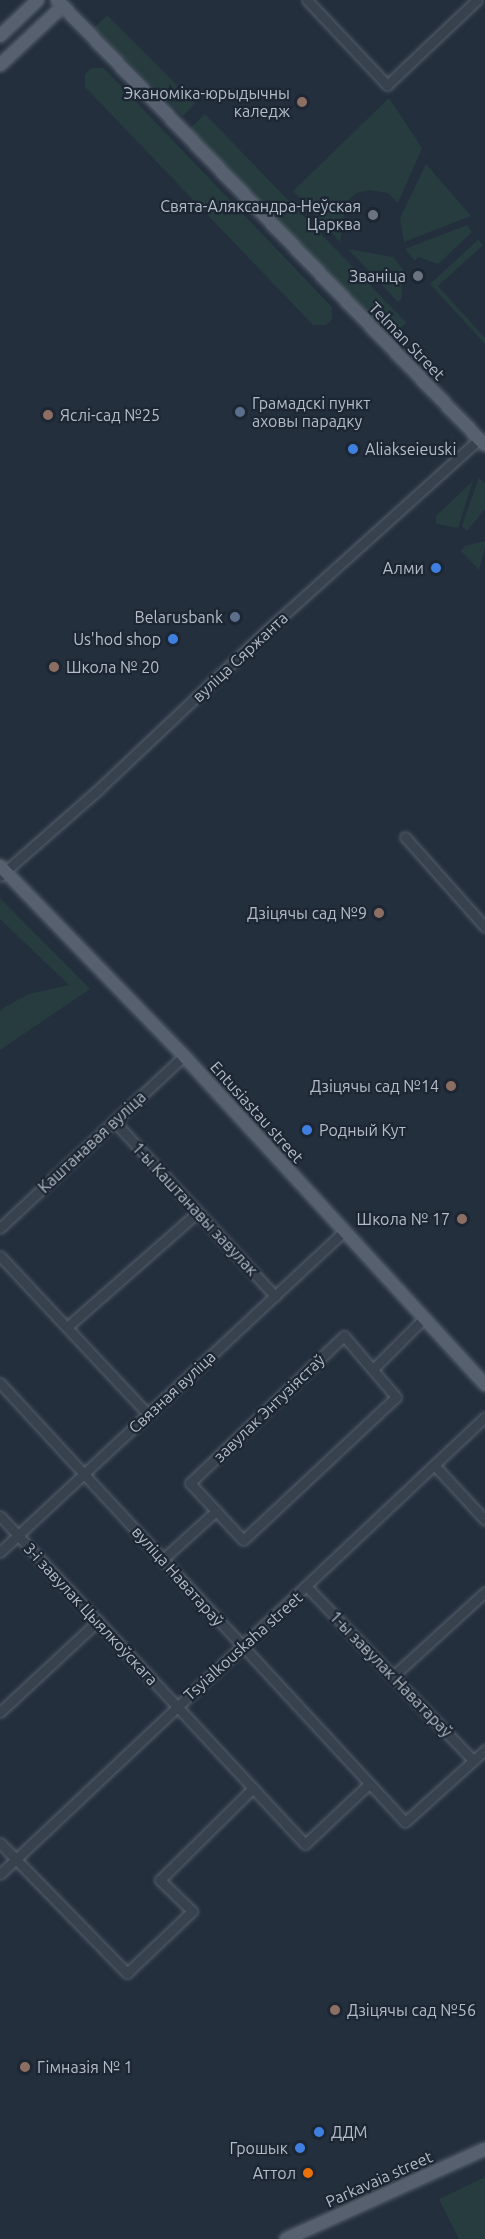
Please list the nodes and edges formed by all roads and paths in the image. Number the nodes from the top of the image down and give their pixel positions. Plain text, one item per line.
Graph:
1 (38, 0) edge
2 (307, 0) edge
3 (477, 0) edge
4 (63, 2) edge
5 (0, 36) edge
6 (0, 65) edge
7 (483, 439) edge
8 (405, 837) dead end
9 (2, 871) edge
10 (485, 927) edge
11 (184, 1056) junction
12 (114, 1122) junction
13 (198, 1212) junction
14 (0, 1228) edge
15 (344, 1231) junction
16 (0, 1256) edge
17 (275, 1296) junction
18 (425, 1317) junction
19 (67, 1327) junction
20 (374, 1368) junction
21 (0, 1383) edge
22 (485, 1385) edge
23 (148, 1414) junction
24 (485, 1418) edge
25 (436, 1467) junction
26 (85, 1473) junction
27 (216, 1511) junction
28 (0, 1516) edge
29 (485, 1520) edge
30 (18, 1535) junction
31 (0, 1552) edge
32 (163, 1559) junction
33 (308, 1588) junction
34 (485, 1592) edge
35 (98, 1621) junction
36 (243, 1646) junction
37 (393, 1676) junction
38 (176, 1706) junction
39 (0, 1712) edge
40 (485, 1750) edge
41 (473, 1760) junction
42 (369, 1784) junction
43 (253, 1788) junction
44 (0, 1843) edge
45 (15, 1860) junction
46 (0, 1874) edge
47 (485, 2149) edge
48 (286, 2239) edge

1 - 5 main road
2 - 3 street
4 - 6 main road
4 - 7 main road, Telman Street
7 - 9 street, вуліца Сяржанта
8 - 10 street
9 - 11 main road, Entusiastau street
11 - 12 street, Каштанавая вуліца
11 - 15 main road, Entusiastau street
12 - 13 street, 1-ы Каштанавы завулак
12 - 14 street, Каштанавая вуліца
13 - 17 street, 1-ы Каштанавы завулак
13 - 19 street
15 - 17 street, Связная вуліца
15 - 18 main road, Entusiastau street
16 - 19 street
17 - 23 street, Связная вуліца
18 - 20 street
18 - 22 main road, Entusiastau street
19 - 23 street
20 - 27 street, завулак Энтузіястаў
20 - 27 street, завулак Энтузіястаў
21 - 26 street, вуліца Наватараў
23 - 26 street, Связная вуліца
24 - 25 street, Tsyialkouskaha street
25 - 29 street
25 - 33 street, Tsyialkouskaha street
26 - 30 street, Связная вуліца
26 - 32 street, вуліца Наватараў
27 - 32 street
28 - 30 street, 3-і завулак Цыялкоўскага
30 - 31 street, Связная вуліца
30 - 35 street, 3-і завулак Цыялкоўскага
32 - 36 street, вуліца Наватараў
33 - 36 street, Tsyialkouskaha street
33 - 37 street, 1-ы завулак Наватараў
34 - 37 street
35 - 38 street, 3-і завулак Цыялкоўскага
35 - 39 street
36 - 38 street, Tsyialkouskaha street
36 - 42 street, вуліца Наватараў
37 - 41 street, 1-ы завулак Наватараў
38 - 43 street, 3-і завулак Цыялкоўскага
38 - 45 street, Tsyialkouskaha street
40 - 41 street, вуліца Наватараў
41 - 42 street, вуліца Наватараў
42 - 43 street, 3-і завулак Цыялкоўскага
43 - 45 street
44 - 45 street
45 - 46 street, Tsyialkouskaha street
47 - 48 main road, Parkavaia street

